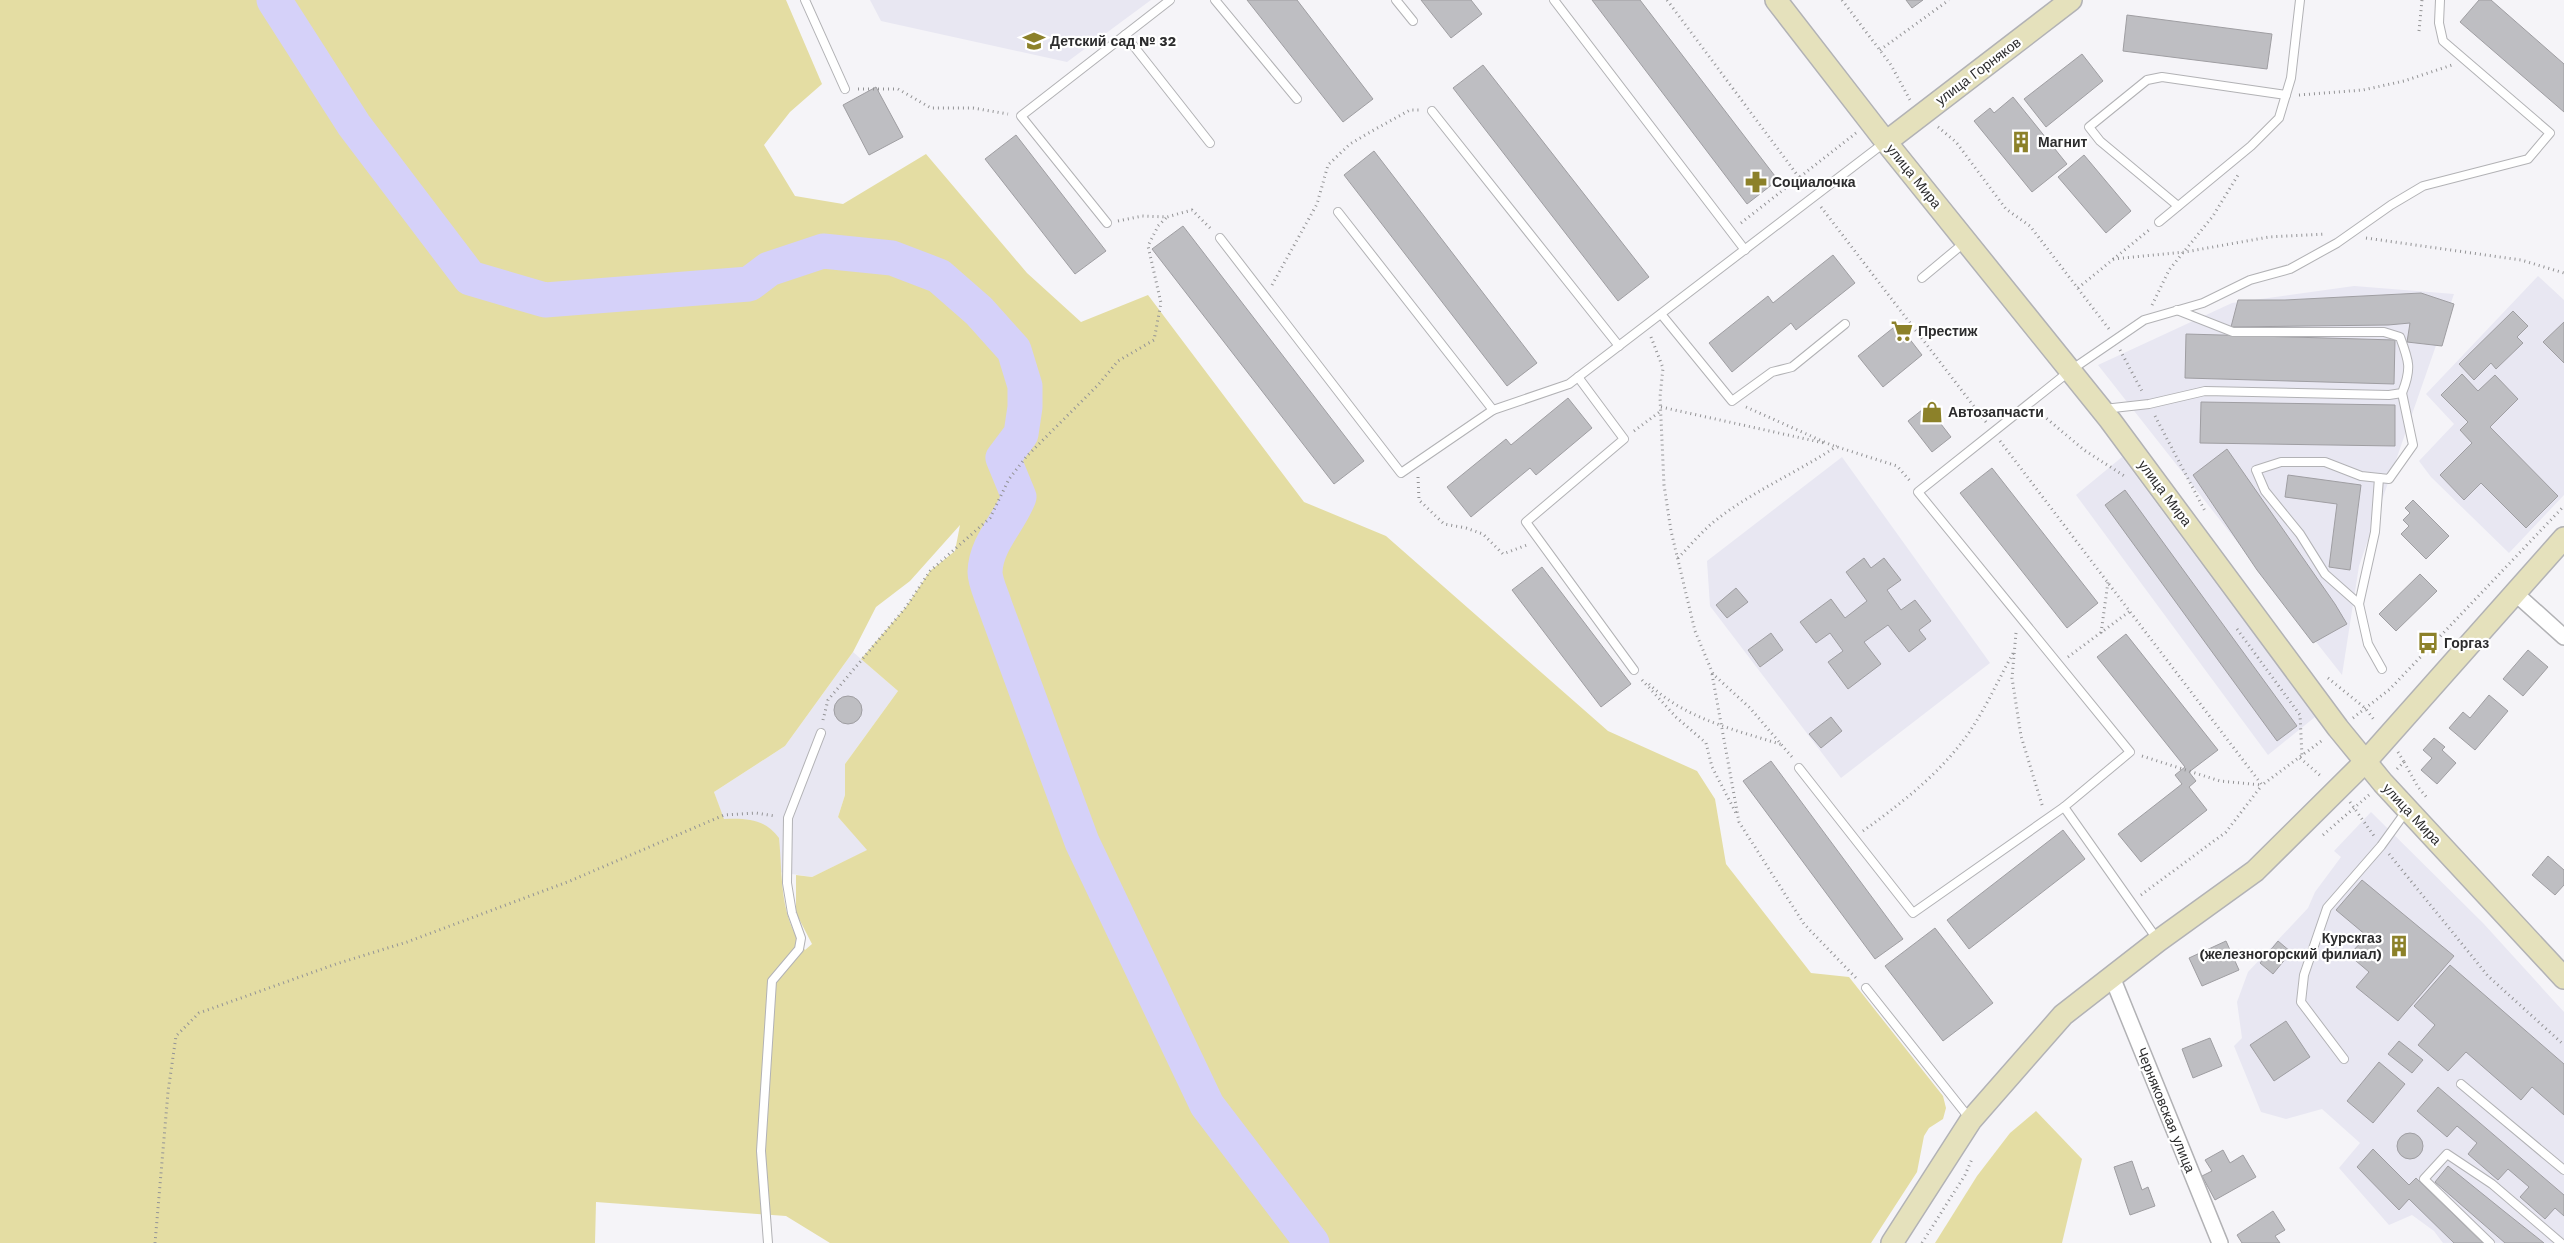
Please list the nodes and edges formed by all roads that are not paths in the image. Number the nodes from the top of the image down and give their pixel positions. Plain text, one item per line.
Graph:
1 (805, 0) edge
2 (1170, 0) edge
3 (1215, 0) edge
4 (1396, 0) edge
5 (1554, 0) edge
6 (1776, 0) edge
7 (2070, 0) edge
8 (2300, 0) edge
9 (2440, 0) edge
10 (1413, 21) dead end
11 (1125, 35) junction
12 (845, 89) road end
13 (2286, 96) junction
14 (1297, 99) dead end
15 (1432, 111) road end
16 (1886, 142) junction
17 (1210, 143) dead end
18 (2178, 206) junction
19 (1338, 212) dead end
20 (2159, 222) road end
21 (1107, 223) road end
22 (1220, 238) road end
23 (1966, 241) junction
24 (1745, 250) junction
25 (1922, 278) dead end
26 (2177, 310) junction
27 (1661, 314) junction
28 (1845, 324) dead end
29 (1619, 346) junction
30 (2071, 370) junction
31 (1578, 377) junction
32 (2402, 392) junction
33 (2102, 409) junction
34 (1493, 410) junction
35 (2379, 478) junction
36 (2564, 538) edge
37 (2515, 593) junction
38 (2360, 604) junction
39 (2564, 637) edge
40 (2382, 669) dead end
41 (1634, 670) road end
42 (821, 733) road end
43 (2366, 761) junction
44 (1798, 768) road end
45 (2064, 807) junction
46 (2408, 809) junction
47 (2158, 941) junction
48 (2112, 976) junction
49 (2564, 978) edge
50 (1866, 988) road end
51 (2344, 1059) dead end
52 (2461, 1084) dead end
53 (1971, 1120) junction
54 (2564, 1170) edge
55 (768, 1243) edge
56 (1892, 1243) edge
57 (2220, 1243) edge
58 (2490, 1243) edge
59 (2561, 1243) edge

1 - 12 lane
2 - 11 lane
3 - 14 lane
4 - 10 lane
5 - 24 lane
6 - 16 main road, улица Мира
7 - 16 main road, улица Горняков
8 - 13 lane
9 - 26 lane
11 - 17 lane
11 - 21 lane
13 - 18 lane
13 - 18 lane
15 - 29 lane
16 - 23 main road, улица Мира
16 - 24 lane
18 - 20 lane
19 - 34 lane
22 - 34 lane
23 - 25 lane
23 - 30 main road, улица Мира
24 - 27 lane
26 - 30 lane
26 - 32 lane
27 - 28 lane
27 - 29 lane
29 - 31 lane
30 - 33 main road, улица Мира
30 - 45 lane
31 - 34 lane
31 - 41 lane
32 - 33 lane
32 - 35 lane
33 - 43 main road, улица Мира
35 - 38 lane
35 - 38 lane
36 - 37 main road
37 - 39 street
37 - 43 main road
38 - 40 lane
42 - 55 lane
43 - 46 main road, улица Мира
43 - 47 main road
44 - 45 lane
45 - 47 lane
46 - 49 main road, улица Мира
46 - 51 lane
47 - 48 main road
48 - 53 main road
48 - 57 street, Черняковская улица
50 - 53 lane
52 - 54 lane
53 - 56 main road
58 - 59 lane

